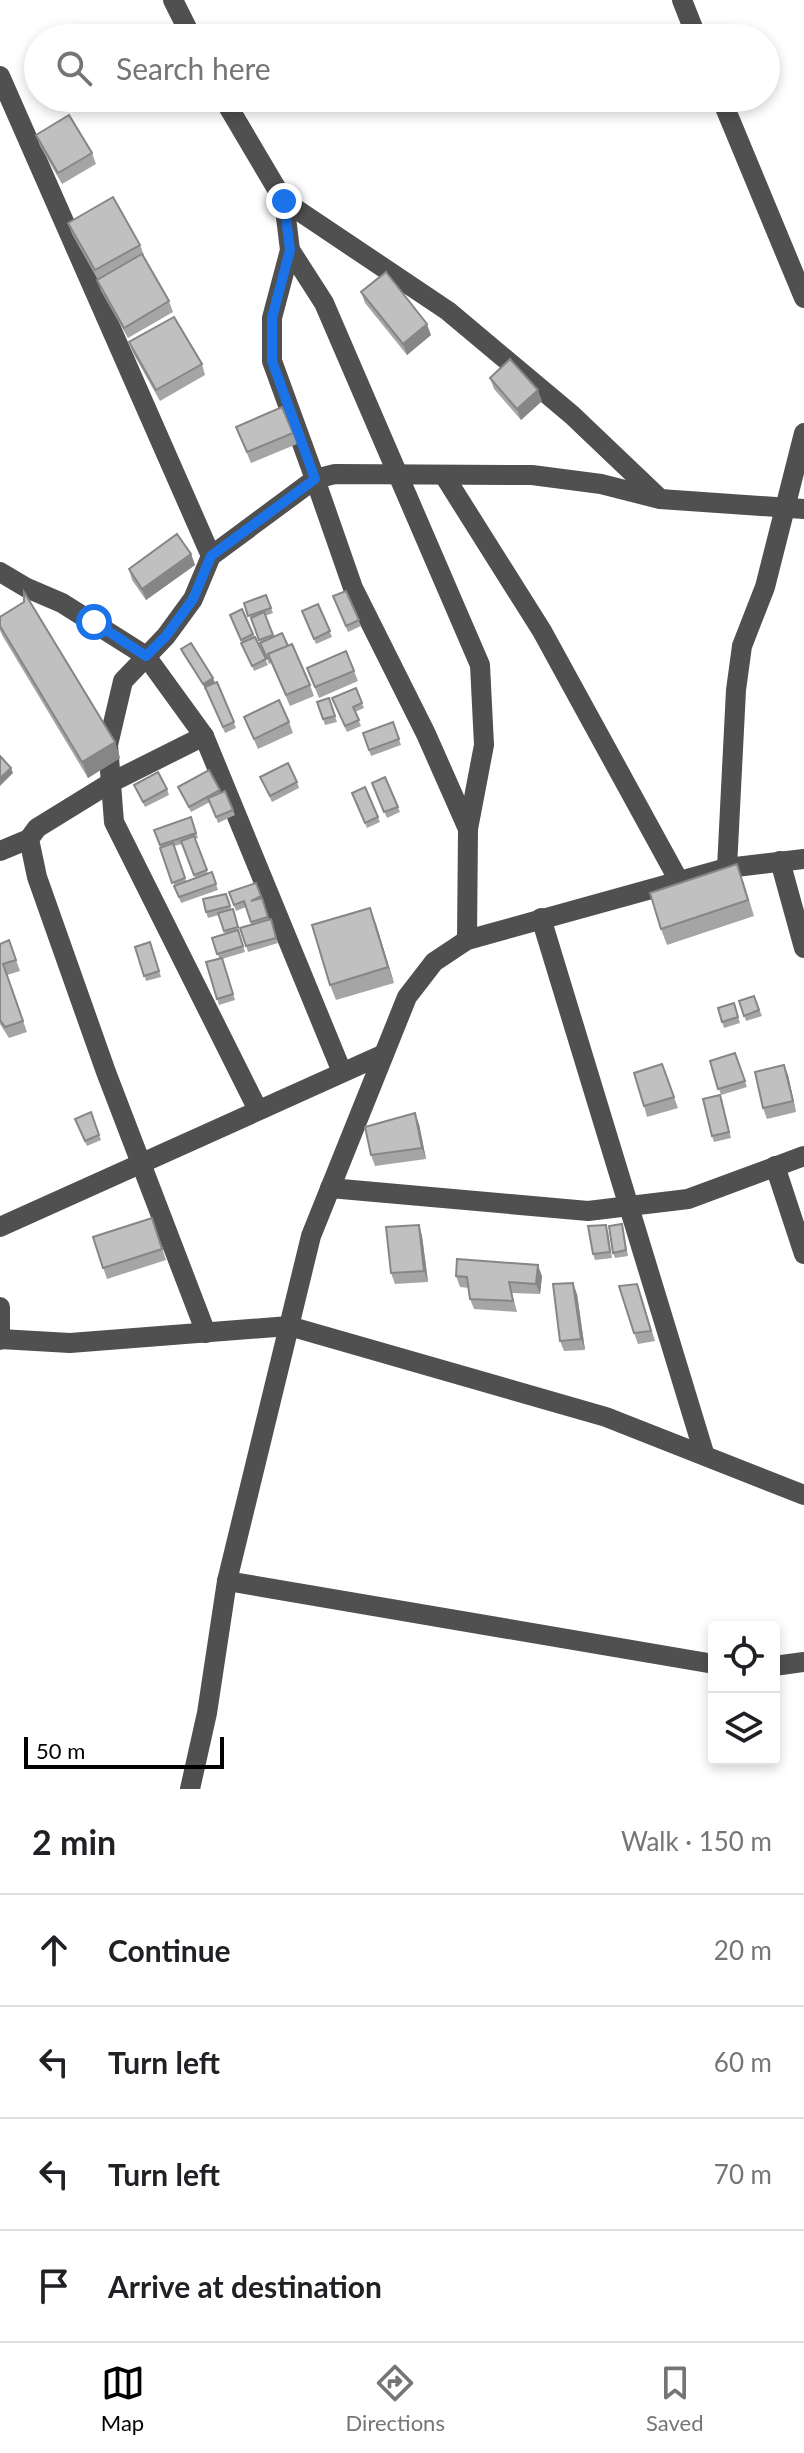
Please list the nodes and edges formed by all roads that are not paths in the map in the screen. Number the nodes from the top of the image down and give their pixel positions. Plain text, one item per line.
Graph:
1 (173, 0) edge
2 (682, 0) edge
3 (185, 24) edge
4 (691, 24) edge
5 (0, 76) edge
6 (231, 112) edge
7 (727, 112) edge
8 (284, 201) junction
9 (290, 250) junction
10 (804, 298) edge
11 (804, 433) edge
12 (400, 475) junction
13 (445, 477) junction
14 (315, 479) junction
15 (660, 499) junction
16 (795, 507) edge
17 (211, 556) junction
18 (5, 578) edge
19 (146, 656) junction
20 (204, 736) junction
21 (110, 783) junction
22 (468, 829) junction
23 (29, 839) junction
24 (0, 851) edge
25 (804, 859) edge
26 (780, 861) junction
27 (727, 868) junction
28 (679, 881) junction
29 (541, 918) junction
30 (467, 940) junction
31 (804, 948) edge
32 (384, 1054) junction
33 (342, 1072) junction
34 (258, 1110) junction
35 (804, 1156) edge
36 (141, 1164) junction
37 (775, 1166) junction
38 (330, 1188) junction
39 (629, 1208) junction
40 (0, 1227) edge
41 (804, 1254) edge
42 (0, 1307) edge
43 (289, 1326) junction
44 (206, 1333) junction
45 (0, 1339) edge
46 (704, 1453) junction
47 (804, 1495) edge
48 (227, 1581) junction
49 (804, 1662) edge
50 (708, 1663) edge
51 (780, 1665) edge
52 (190, 1789) edge

1 - 3 street
2 - 4 street
5 - 17 street
6 - 8 street
7 - 10 street
8 - 9 street
8 - 15 street
9 - 12 street
9 - 14 street
11 - 16 street
12 - 13 street
12 - 14 street
12 - 22 street
13 - 15 street
13 - 28 street
14 - 17 street
14 - 22 street
15 - 16 street
16 - 27 street
17 - 19 street
18 - 19 street
19 - 20 street
19 - 21 street
20 - 21 street
20 - 33 street
21 - 23 street
21 - 34 street
22 - 30 street
23 - 24 street
23 - 36 street
25 - 26 street
26 - 27 street
26 - 31 street
27 - 28 street
28 - 29 street
29 - 30 street
29 - 39 street
30 - 32 street
32 - 33 street
32 - 38 street
33 - 34 street
34 - 36 street
35 - 37 street
36 - 40 street
36 - 44 street
37 - 39 street
37 - 41 street
38 - 39 street
38 - 43 street
39 - 46 street
42 - 45 street
43 - 44 street
43 - 46 street
43 - 48 street
44 - 45 street
46 - 47 street
48 - 50 street
48 - 52 street
49 - 51 street

